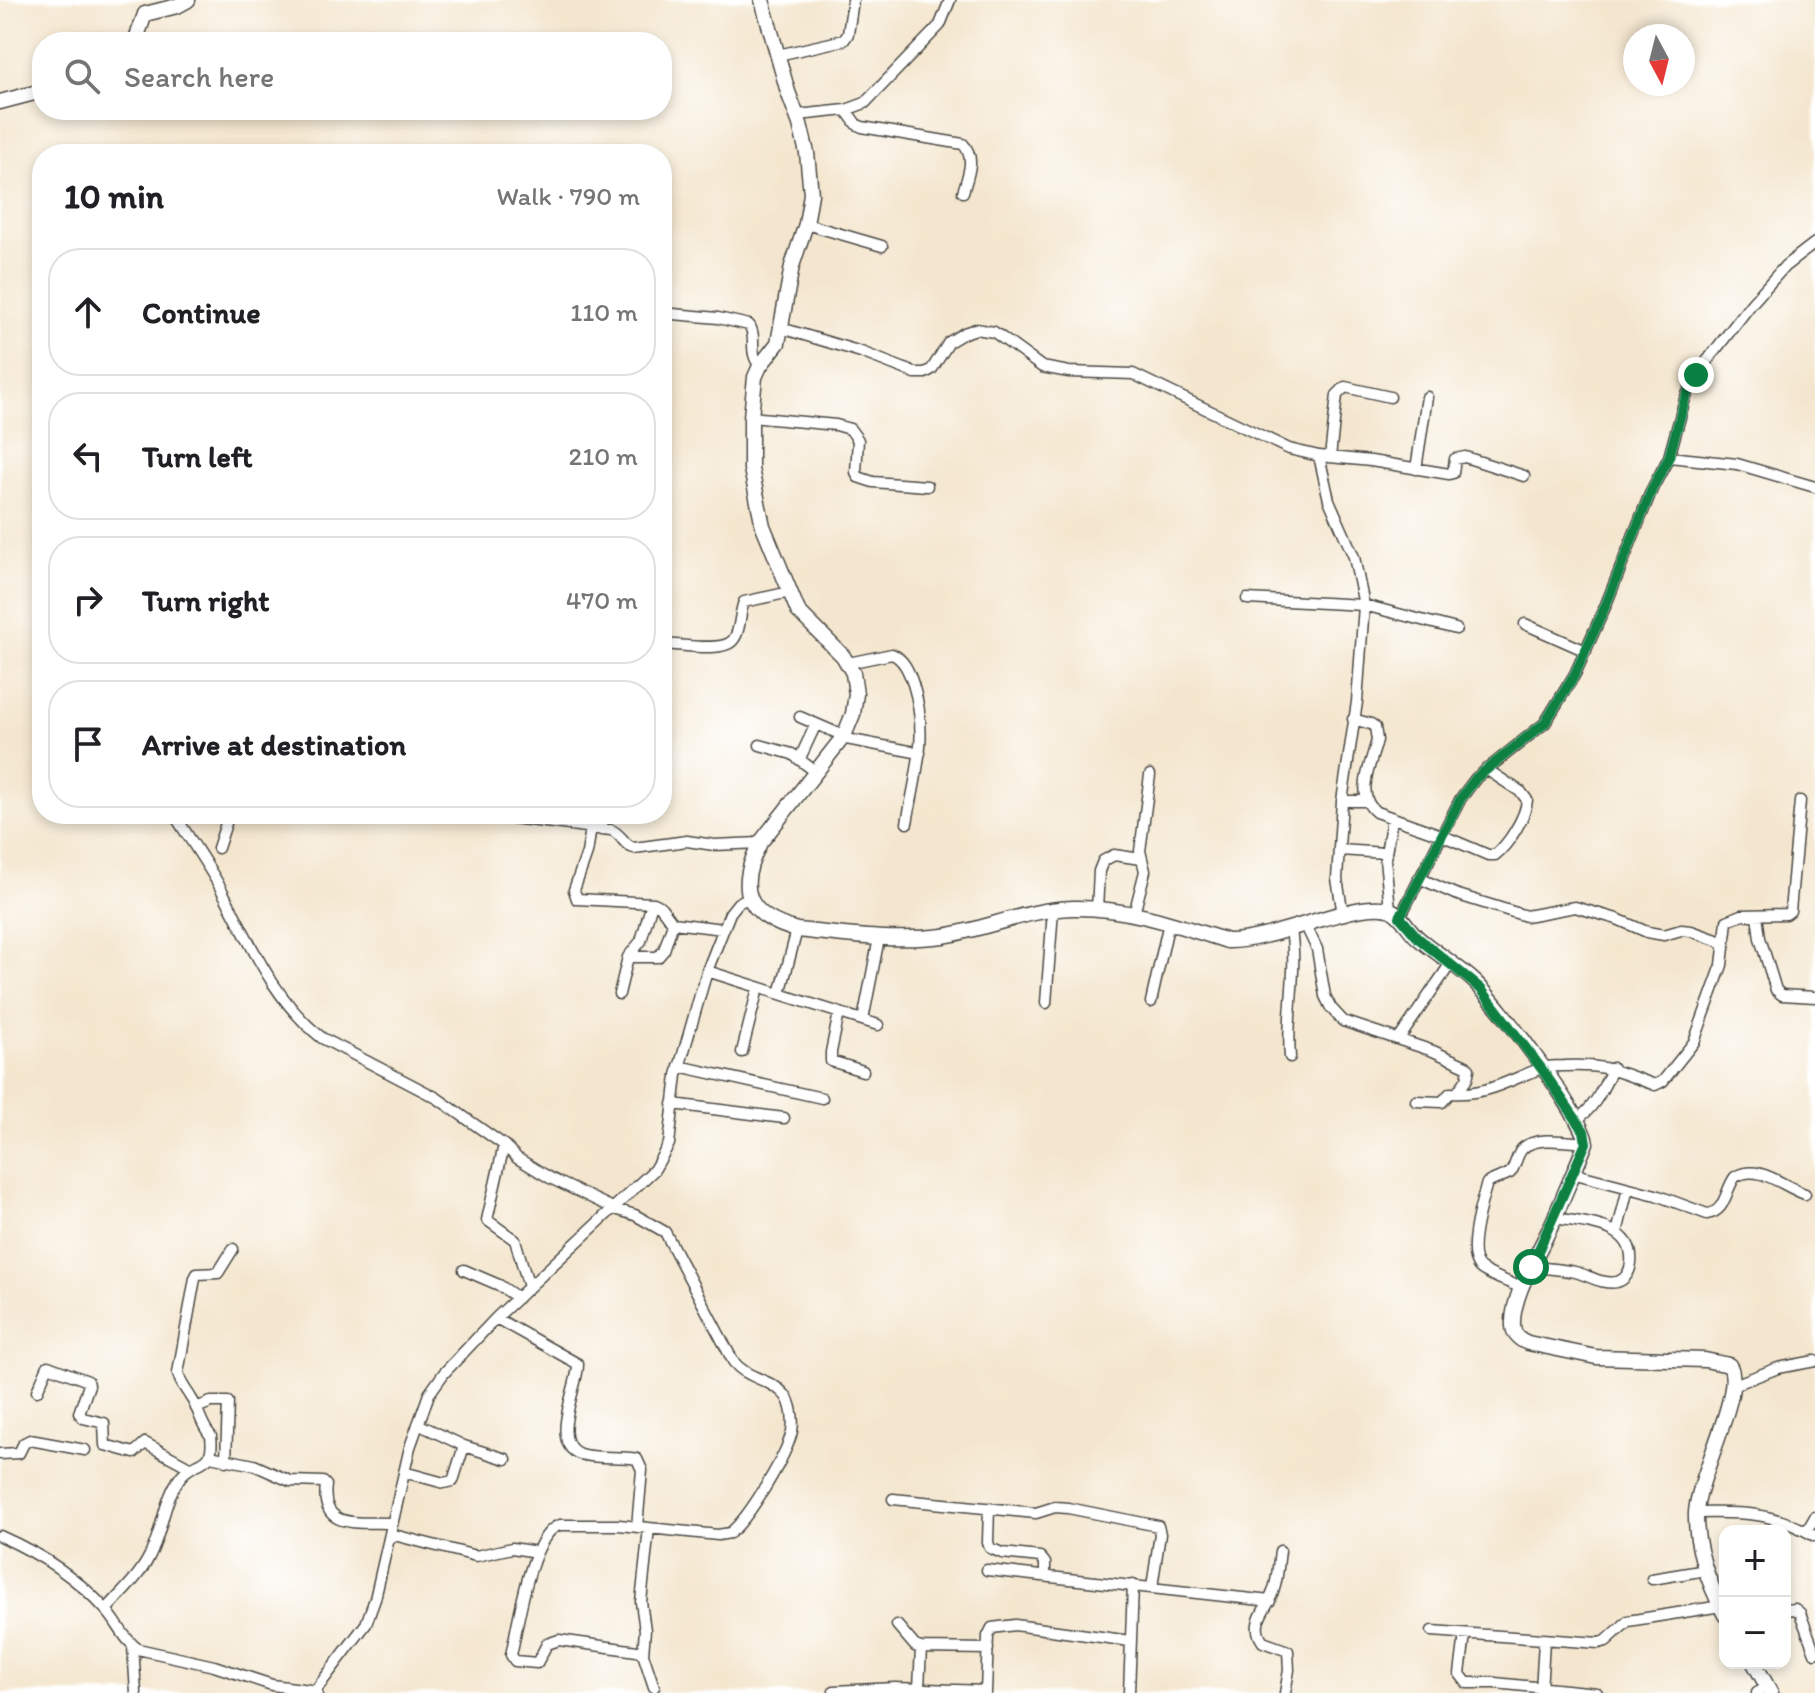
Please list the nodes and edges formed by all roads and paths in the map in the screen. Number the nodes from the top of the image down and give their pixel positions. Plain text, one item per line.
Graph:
1 (188, 0) edge
2 (762, 0) edge
3 (853, 0) edge
4 (950, 0) edge
5 (144, 7) edge
6 (138, 32) edge
7 (778, 55) junction
8 (32, 94) edge
9 (0, 102) edge
10 (846, 110) junction
11 (798, 115) junction
12 (963, 192) dead end
13 (806, 224) junction
14 (882, 246) dead end
15 (1813, 247) edge
16 (672, 314) edge
17 (781, 328) junction
18 (760, 366) junction
19 (1390, 397) dead end
20 (1427, 397) dead end
21 (751, 417) junction
22 (1324, 457) junction
23 (1669, 457) junction
24 (1416, 469) junction
25 (1524, 476) dead end
26 (927, 486) dead end
27 (1815, 487) edge
28 (790, 592) junction
29 (1247, 599) dead end
30 (1364, 605) junction
31 (1525, 624) dead end
32 (1456, 629) dead end
33 (672, 645) edge
34 (1586, 651) junction
35 (848, 663) junction
36 (800, 717) dead end
37 (1353, 719) junction
38 (816, 724) junction
39 (843, 737) junction
40 (760, 745) dead end
41 (920, 753) junction
42 (800, 758) junction
43 (1486, 769) junction
44 (816, 772) junction
45 (1150, 775) dead end
46 (1342, 801) junction
47 (1366, 801) junction
48 (1800, 801) dead end
49 (1392, 818) junction
50 (907, 823) dead end
51 (180, 824) edge
52 (226, 824) edge
53 (557, 824) edge
54 (599, 824) edge
55 (596, 829) junction
56 (1441, 835) junction
57 (760, 843) junction
58 (218, 848) dead end
59 (1340, 850) junction
60 (1385, 853) junction
61 (1141, 859) junction
62 (1419, 878) junction
63 (748, 898) junction
64 (652, 903) junction
65 (1053, 910) junction
66 (1097, 910) junction
67 (1395, 913) junction
68 (1134, 914) junction
69 (1343, 914) junction
70 (1757, 915) junction
71 (1169, 922) junction
72 (673, 923) junction
73 (1306, 926) junction
74 (723, 929) junction
75 (797, 930) junction
76 (1291, 930) junction
77 (879, 938) junction
78 (1725, 943) junction
79 (628, 957) junction
80 (1451, 963) junction
81 (707, 971) junction
82 (758, 988) junction
83 (619, 994) dead end
84 (780, 994) junction
85 (1815, 997) edge
86 (1151, 1002) dead end
87 (1046, 1003) dead end
88 (839, 1013) junction
89 (863, 1020) junction
90 (878, 1025) dead end
91 (1399, 1039) junction
92 (742, 1052) dead end
93 (1290, 1057) dead end
94 (679, 1066) junction
95 (1541, 1068) junction
96 (1613, 1068) junction
97 (863, 1071) dead end
98 (1457, 1093) junction
99 (822, 1098) dead end
100 (1416, 1101) dead end
101 (673, 1104) junction
102 (784, 1118) dead end
103 (1577, 1119) junction
104 (1586, 1143) junction
105 (504, 1145) junction
106 (1572, 1173) junction
107 (1628, 1188) junction
108 (1805, 1194) dead end
109 (621, 1203) junction
110 (1555, 1218) junction
111 (1617, 1233) junction
112 (233, 1249) dead end
113 (1531, 1267) junction
114 (464, 1270) dead end
115 (529, 1287) junction
116 (1522, 1288) junction
117 (518, 1298) junction
118 (496, 1318) junction
119 (1815, 1361) edge
120 (1734, 1385) junction
121 (37, 1391) dead end
122 (196, 1408) junction
123 (418, 1424) junction
124 (464, 1446) junction
125 (85, 1450) dead end
126 (0, 1454) edge
127 (210, 1456) junction
128 (506, 1459) dead end
129 (226, 1461) junction
130 (191, 1468) junction
131 (404, 1472) junction
132 (893, 1499) dead end
133 (989, 1508) junction
134 (1696, 1513) junction
135 (1815, 1517) edge
136 (637, 1527) junction
137 (390, 1528) junction
138 (649, 1528) junction
139 (1811, 1533) edge
140 (0, 1536) edge
141 (1280, 1551) dead end
142 (537, 1552) junction
143 (987, 1570) dead end
144 (1706, 1570) junction
145 (1045, 1576) junction
146 (1652, 1579) dead end
147 (1133, 1585) junction
148 (1152, 1587) junction
149 (1270, 1601) junction
150 (1719, 1601) edge
151 (1791, 1609) edge
152 (106, 1610) junction
153 (1719, 1610) edge
154 (897, 1625) dead end
155 (1432, 1631) dead end
156 (1465, 1634) junction
157 (1130, 1641) junction
158 (1544, 1641) junction
159 (133, 1646) junction
160 (921, 1648) junction
161 (988, 1649) junction
162 (1815, 1653) edge
163 (643, 1654) junction
164 (1756, 1669) edge
165 (654, 1687) dead end
166 (919, 1688) junction
167 (1541, 1690) edge
168 (834, 1691) edge
169 (1765, 1691) edge
170 (316, 1692) edge
171 (986, 1692) edge
172 (136, 1693) edge
173 (1129, 1693) edge
174 (1285, 1693) edge
175 (1597, 1693) edge

1 - 5 street
2 - 7 street
3 - 7 street
4 - 10 street
5 - 6 street
7 - 11 street
8 - 9 street
10 - 11 street
10 - 12 street
11 - 13 street
13 - 14 street
13 - 17 street
15 - 23 street
16 - 18 street
17 - 18 street
17 - 22 street
18 - 21 street
19 - 22 street
20 - 24 street
21 - 26 street
21 - 28 street
22 - 24 street
22 - 30 street
23 - 27 street
23 - 34 street
24 - 25 street
28 - 33 street
28 - 35 street
29 - 30 street
30 - 32 street
30 - 37 street
31 - 34 street
34 - 43 street
35 - 39 street
35 - 41 street
36 - 38 street
37 - 46 street
37 - 47 street
38 - 39 street
38 - 42 street
39 - 41 street
39 - 44 street
40 - 42 street
41 - 50 street
42 - 44 street
43 - 56 street
43 - 56 street
44 - 57 street
45 - 61 street
46 - 47 street
46 - 59 street
47 - 49 street
48 - 70 street
49 - 56 street
49 - 60 street
51 - 105 street
52 - 58 street
53 - 55 street
54 - 55 street
55 - 57 street
55 - 64 street
56 - 62 street
57 - 63 street
59 - 60 street
59 - 69 street
60 - 67 street
61 - 66 street
61 - 68 street
62 - 67 street
62 - 78 street
63 - 74 street
63 - 75 street
64 - 72 street
64 - 79 street
65 - 66 street
65 - 77 street
65 - 87 street
66 - 68 street
67 - 69 street
67 - 80 street
68 - 71 street
69 - 73 street
70 - 78 street
70 - 85 street
71 - 76 street
71 - 86 street
72 - 74 street
72 - 79 street
73 - 76 street
73 - 91 street
74 - 81 street
75 - 77 street
75 - 84 street
76 - 93 street
77 - 89 street
78 - 96 street
79 - 83 street
80 - 91 street
80 - 95 street
81 - 82 street
81 - 94 street
82 - 84 street
82 - 92 street
84 - 88 street
88 - 89 street
88 - 97 street
89 - 90 street
91 - 98 street
94 - 99 street
94 - 101 street
95 - 96 street
95 - 98 street
95 - 103 street
96 - 103 street
98 - 100 street
101 - 102 street
101 - 109 street
103 - 104 street
104 - 106 street
104 - 116 street
105 - 109 street
105 - 115 street
106 - 107 street
106 - 110 street
107 - 108 street
107 - 111 street
109 - 115 street
109 - 138 street
110 - 111 street
110 - 113 street
111 - 113 street
112 - 122 street
113 - 116 street
114 - 117 street
115 - 117 street
116 - 120 street
117 - 118 street
118 - 123 street
118 - 136 street
119 - 120 street
120 - 134 street
121 - 130 street
122 - 127 street
122 - 129 street
123 - 124 street
123 - 131 street
124 - 128 street
124 - 131 street
125 - 126 street
127 - 129 street
127 - 130 street
129 - 137 street
130 - 152 street
131 - 137 street
132 - 133 street
133 - 145 street
133 - 148 street
134 - 139 street
134 - 144 street
135 - 139 street
136 - 138 street
136 - 142 street
137 - 142 street
137 - 170 street
138 - 163 street
140 - 152 street
141 - 149 street
142 - 163 street
143 - 145 street
144 - 146 street
144 - 150 street
145 - 147 street
147 - 148 street
147 - 157 street
148 - 149 street
149 - 174 street
151 - 162 street
152 - 159 street
153 - 158 street
154 - 160 street
155 - 156 street
156 - 158 street
156 - 167 street
157 - 161 street
157 - 173 street
158 - 167 street
159 - 170 street
159 - 172 street
160 - 161 street
160 - 166 street
161 - 171 street
163 - 165 street
164 - 169 street
166 - 168 street
166 - 171 street
167 - 175 street

